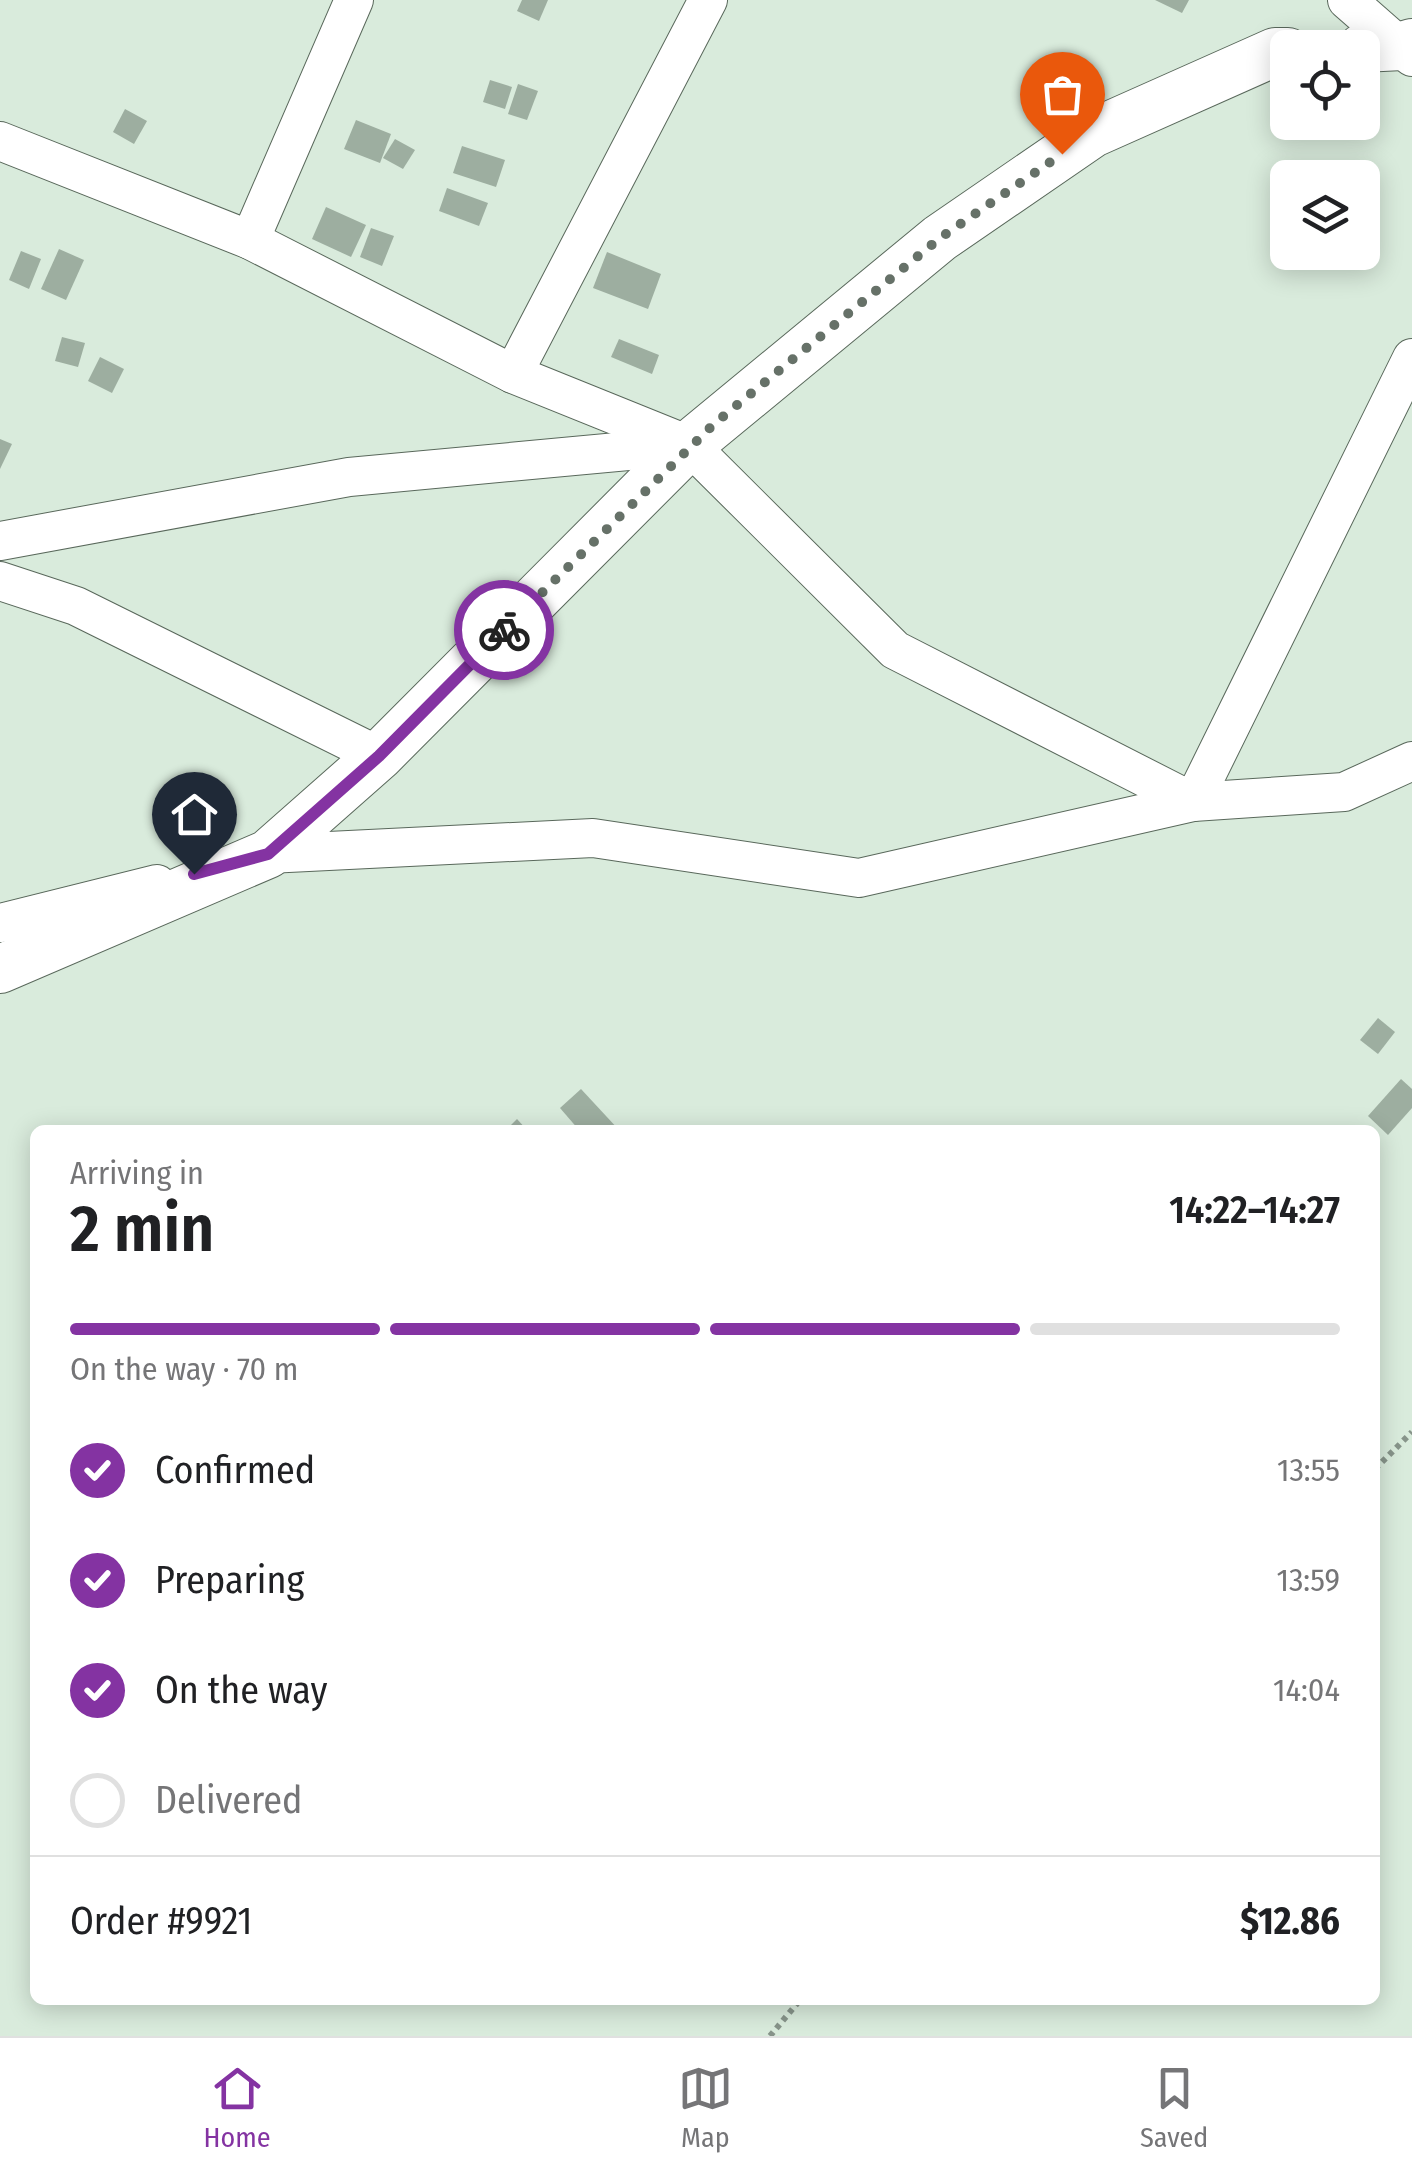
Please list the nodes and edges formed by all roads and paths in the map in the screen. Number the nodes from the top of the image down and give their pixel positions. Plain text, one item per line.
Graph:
1 (354, 0) edge
2 (708, 0) edge
3 (1347, 0) edge
4 (1397, 49) edge
5 (1270, 55) edge
6 (0, 141) edge
7 (250, 240) junction
8 (1412, 358) edge
9 (512, 374) junction
10 (689, 445) junction
11 (0, 542) edge
12 (0, 581) edge
13 (379, 756) junction
14 (1412, 760) edge
15 (1193, 802) junction
16 (268, 854) junction
17 (0, 923) edge
18 (0, 969) edge
19 (1412, 1432) edge
20 (1380, 1464) edge
21 (796, 2005) edge
22 (770, 2036) edge

1 - 7 street
2 - 9 street
3 - 4 street
5 - 10 main road
6 - 7 street
7 - 9 street
8 - 15 street
9 - 10 street
10 - 11 street
10 - 13 main road
10 - 15 street
12 - 13 street
13 - 16 main road
14 - 15 street
15 - 16 street
16 - 17 street
16 - 18 main road
19 - 20 path
21 - 22 path

